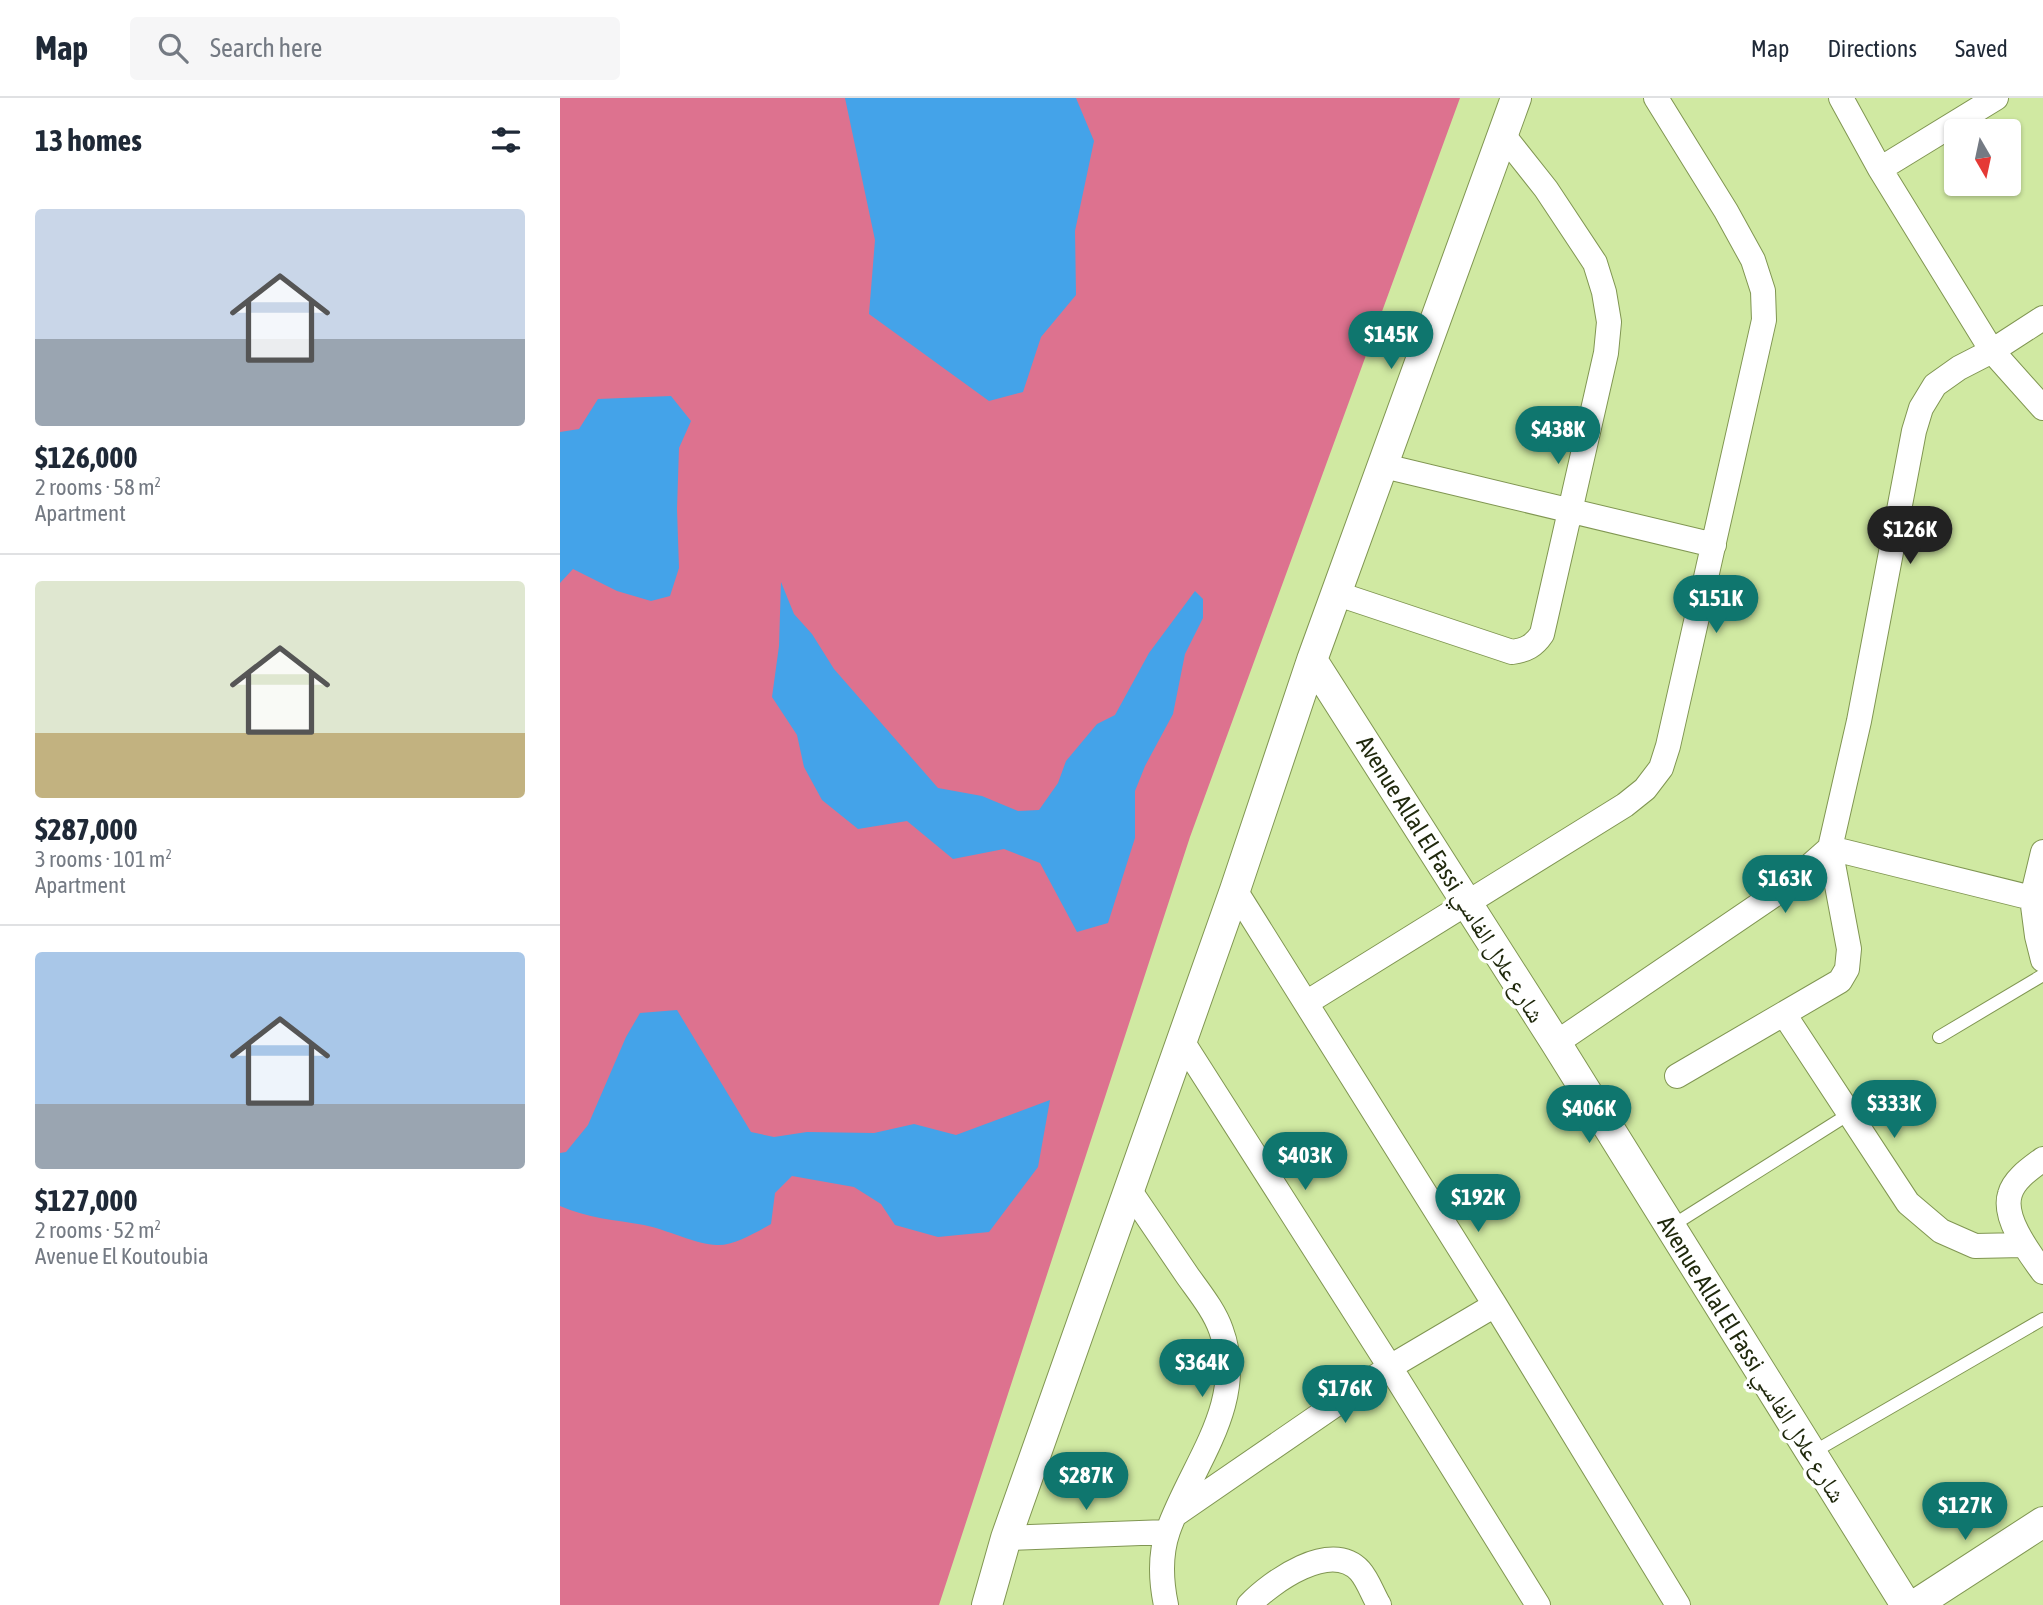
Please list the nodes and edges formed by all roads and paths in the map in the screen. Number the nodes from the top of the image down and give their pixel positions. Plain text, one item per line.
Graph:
1 (1517, 98) edge
2 (1656, 98) edge
3 (1842, 98) edge
4 (1996, 98) edge
5 (1504, 136) junction
6 (1880, 169) junction
7 (2043, 318) edge
8 (1992, 351) junction
9 (2043, 408) edge
10 (1384, 466) junction
11 (1572, 510) junction
12 (1714, 545) junction
13 (1338, 594) junction
14 (1312, 660) junction
15 (1830, 848) junction
16 (2043, 852) edge
17 (1235, 890) junction
18 (2032, 898) junction
19 (1466, 904) junction
20 (2043, 960) edge
21 (2043, 975) edge
22 (1306, 1003) junction
23 (1784, 1014) junction
24 (1939, 1037) dead end
25 (1182, 1041) junction
26 (1556, 1043) junction
27 (1677, 1076) dead end
28 (1849, 1114) junction
29 (2043, 1159) edge
30 (1130, 1191) junction
31 (1670, 1227) junction
32 (2023, 1245) junction
33 (2043, 1272) edge
34 (1495, 1305) junction
35 (2043, 1319) edge
36 (1390, 1367) junction
37 (1810, 1454) junction
38 (2043, 1522) edge
39 (1171, 1523) junction
40 (1006, 1538) junction
41 (992, 1596) edge
42 (1166, 1605) edge
43 (1249, 1605) edge
44 (1380, 1605) edge
45 (1538, 1605) edge
46 (1678, 1605) edge
47 (1906, 1605) edge
48 (1915, 1605) edge

1 - 5 street
2 - 12 street
3 - 6 street
4 - 6 street
5 - 10 street
5 - 11 street
6 - 8 street
7 - 8 street
8 - 9 street
8 - 15 street
10 - 11 street
10 - 13 street
11 - 12 street
11 - 13 street
12 - 19 street
13 - 14 street
14 - 17 street
14 - 19 street, Avenue Allal El Fassi شارع علال الفاسي
15 - 18 street
15 - 23 street
15 - 26 street
16 - 18 street
17 - 22 street
17 - 25 street
18 - 20 street
19 - 22 street
19 - 26 street, Avenue Allal El Fassi شارع علال الفاسي
21 - 24 lane
22 - 34 street
23 - 27 street
23 - 28 street
25 - 30 street
25 - 36 street
26 - 31 street, Avenue Allal El Fassi شارع علال الفاسي
28 - 31 lane
28 - 32 street
29 - 32 street
30 - 39 street
30 - 40 street
31 - 37 street, Avenue Allal El Fassi شارع علال الفاسي
32 - 33 street
34 - 36 street
34 - 46 street
35 - 37 lane
36 - 39 street
36 - 45 street
37 - 47 street, Avenue Allal El Fassi شارع علال الفاسي
38 - 48 street
39 - 40 street
39 - 42 street
40 - 41 street
43 - 44 street

